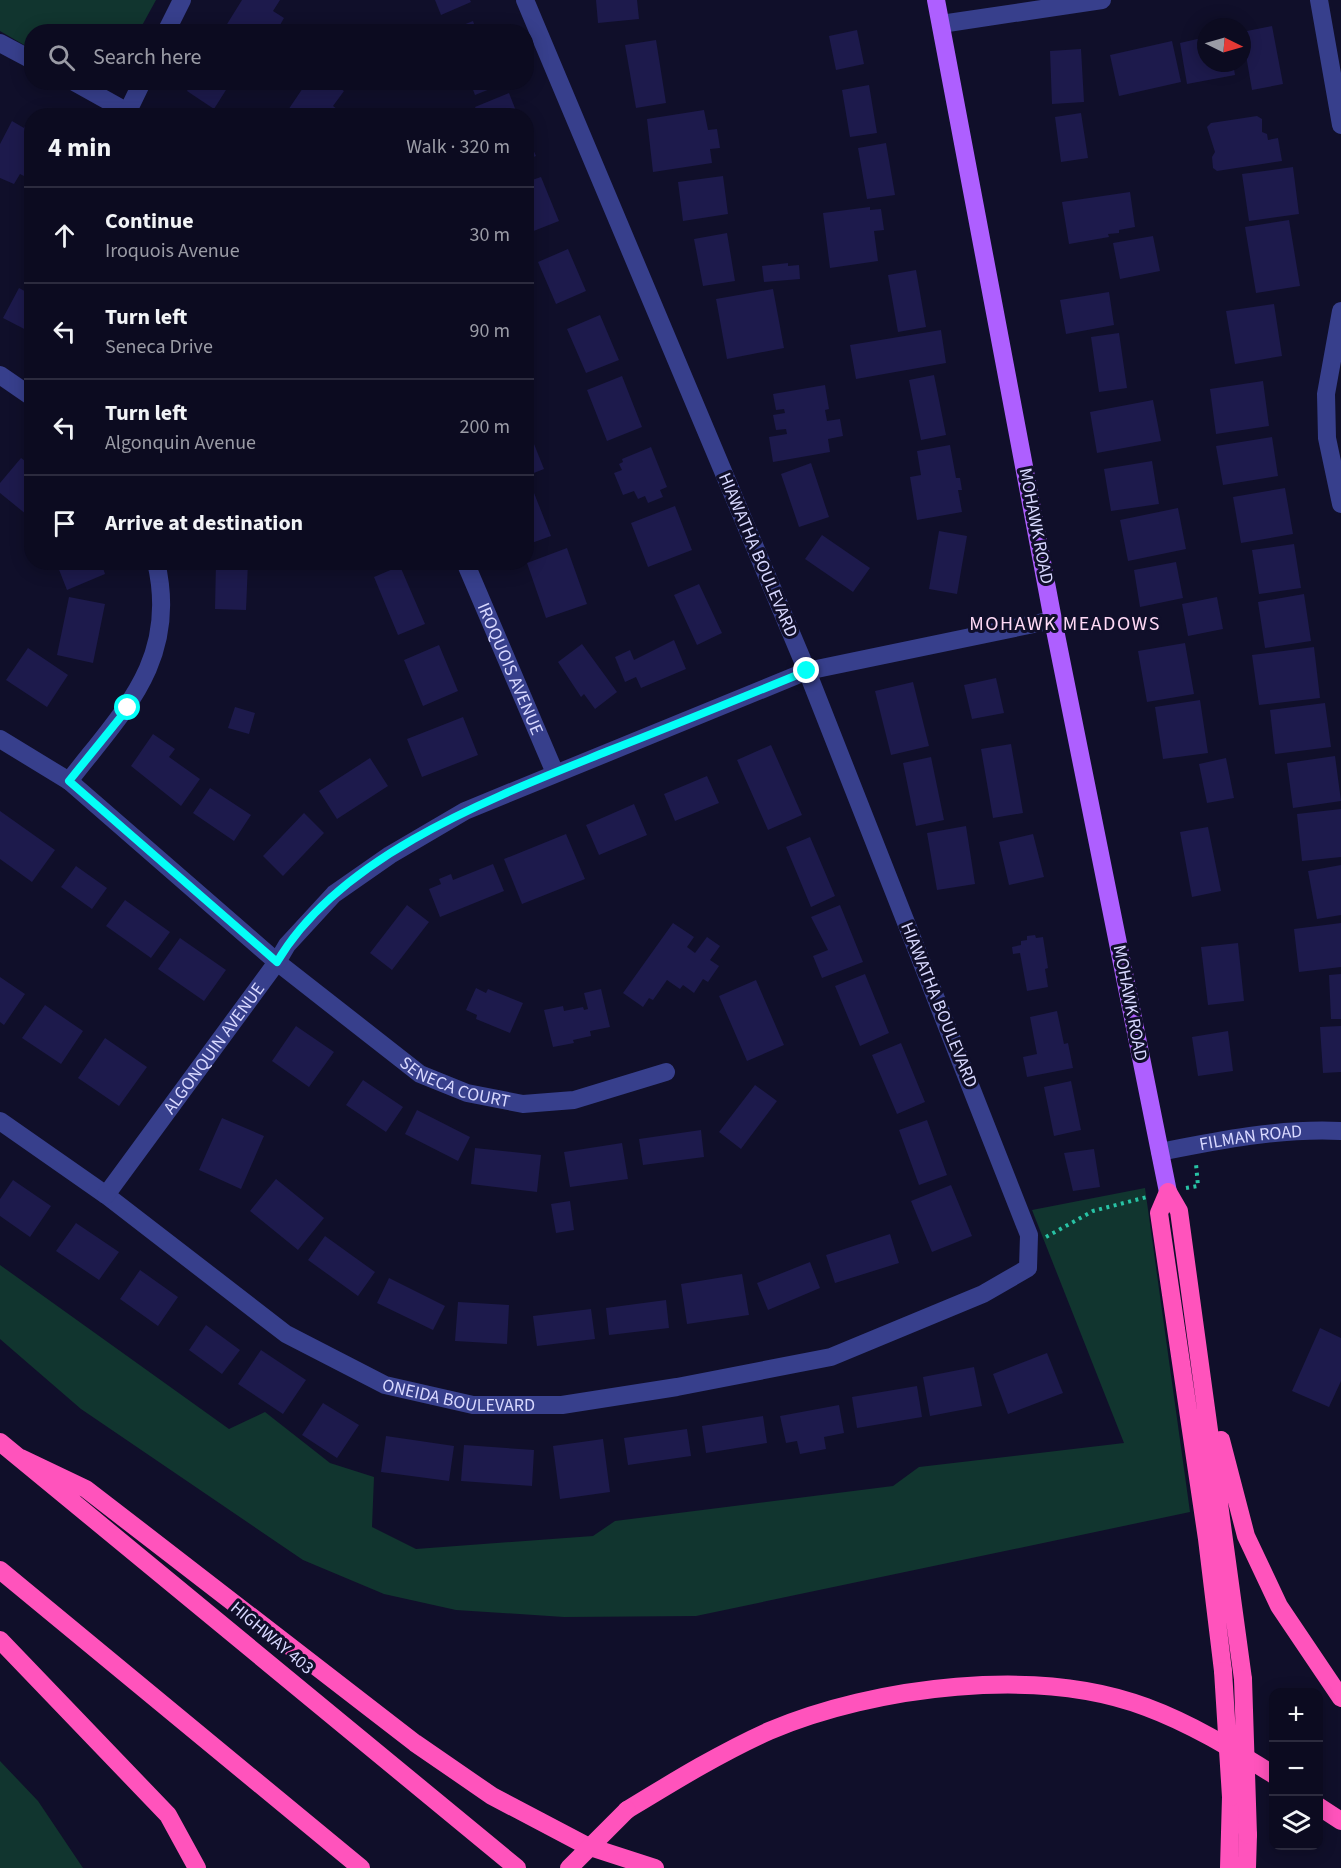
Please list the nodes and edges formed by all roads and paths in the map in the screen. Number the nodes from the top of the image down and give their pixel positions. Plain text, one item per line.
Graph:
1 (182, 0) edge
2 (525, 0) edge
3 (936, 0) edge
4 (1102, 0) edge
5 (1319, 0) edge
6 (170, 24) edge
7 (941, 24) junction
8 (0, 43) edge
9 (24, 56) edge
10 (89, 90) edge
11 (139, 90) edge
12 (122, 108) edge
13 (133, 108) edge
14 (1341, 125) edge
15 (1341, 311) edge
16 (0, 375) edge
17 (24, 392) edge
18 (1341, 504) edge
19 (158, 570) edge
20 (468, 570) edge
21 (1053, 620) junction
22 (807, 671) junction
23 (0, 739) edge
24 (555, 773) junction
25 (69, 781) junction
26 (277, 962) junction
27 (666, 1072) dead end
28 (0, 1121) edge
29 (1341, 1131) edge
30 (1194, 1145) junction
31 (1160, 1152) junction
32 (1168, 1192) junction
33 (106, 1195) junction
34 (1029, 1234) junction
35 (983, 1294) joint
36 (1202, 1368) junction
37 (0, 1442) edge
38 (21, 1458) junction
39 (0, 1569) edge
40 (0, 1641) edge
41 (1341, 1698) edge
42 (1269, 1772) edge
43 (1323, 1809) edge
44 (1341, 1821) edge
45 (197, 1868) edge
46 (361, 1868) edge
47 (517, 1868) edge
48 (569, 1868) edge
49 (655, 1868) edge
50 (1229, 1868) edge
51 (1247, 1868) edge

1 - 6 street
2 - 22 street, HIAWATHA BOULEVARD
3 - 7 main road, MOHAWK ROAD
4 - 7 street
5 - 14 street
7 - 21 main road, MOHAWK ROAD
8 - 9 street
10 - 12 street
11 - 13 street
15 - 18 street
16 - 17 street
19 - 25 street
20 - 24 street, IROQUOIS AVENUE
21 - 22 street, ALGONQUIN AVENUE
21 - 31 main road, MOHAWK ROAD
22 - 24 street, ALGONQUIN AVENUE
22 - 34 street, HIAWATHA BOULEVARD
23 - 25 street, SENECA COURT
24 - 26 street, ALGONQUIN AVENUE
25 - 26 street, SENECA COURT
26 - 27 street, SENECA COURT
26 - 33 street, ALGONQUIN AVENUE
28 - 33 street, ONEIDA BOULEVARD
29 - 30 street, FILMAN ROAD
30 - 31 street, FILMAN ROAD
30 - 32 path
31 - 32 main road, MOHAWK ROAD
32 - 34 path
32 - 36 highway
32 - 50 highway, bridge
33 - 35 street, ONEIDA BOULEVARD
34 - 35 street, HIAWATHA BOULEVARD
36 - 41 highway
36 - 51 highway, bridge
37 - 38 highway, HIGHWAY 403
38 - 47 highway, HIGHWAY 403
38 - 49 highway
39 - 46 highway
40 - 45 highway
42 - 48 highway, bridge
43 - 44 highway

